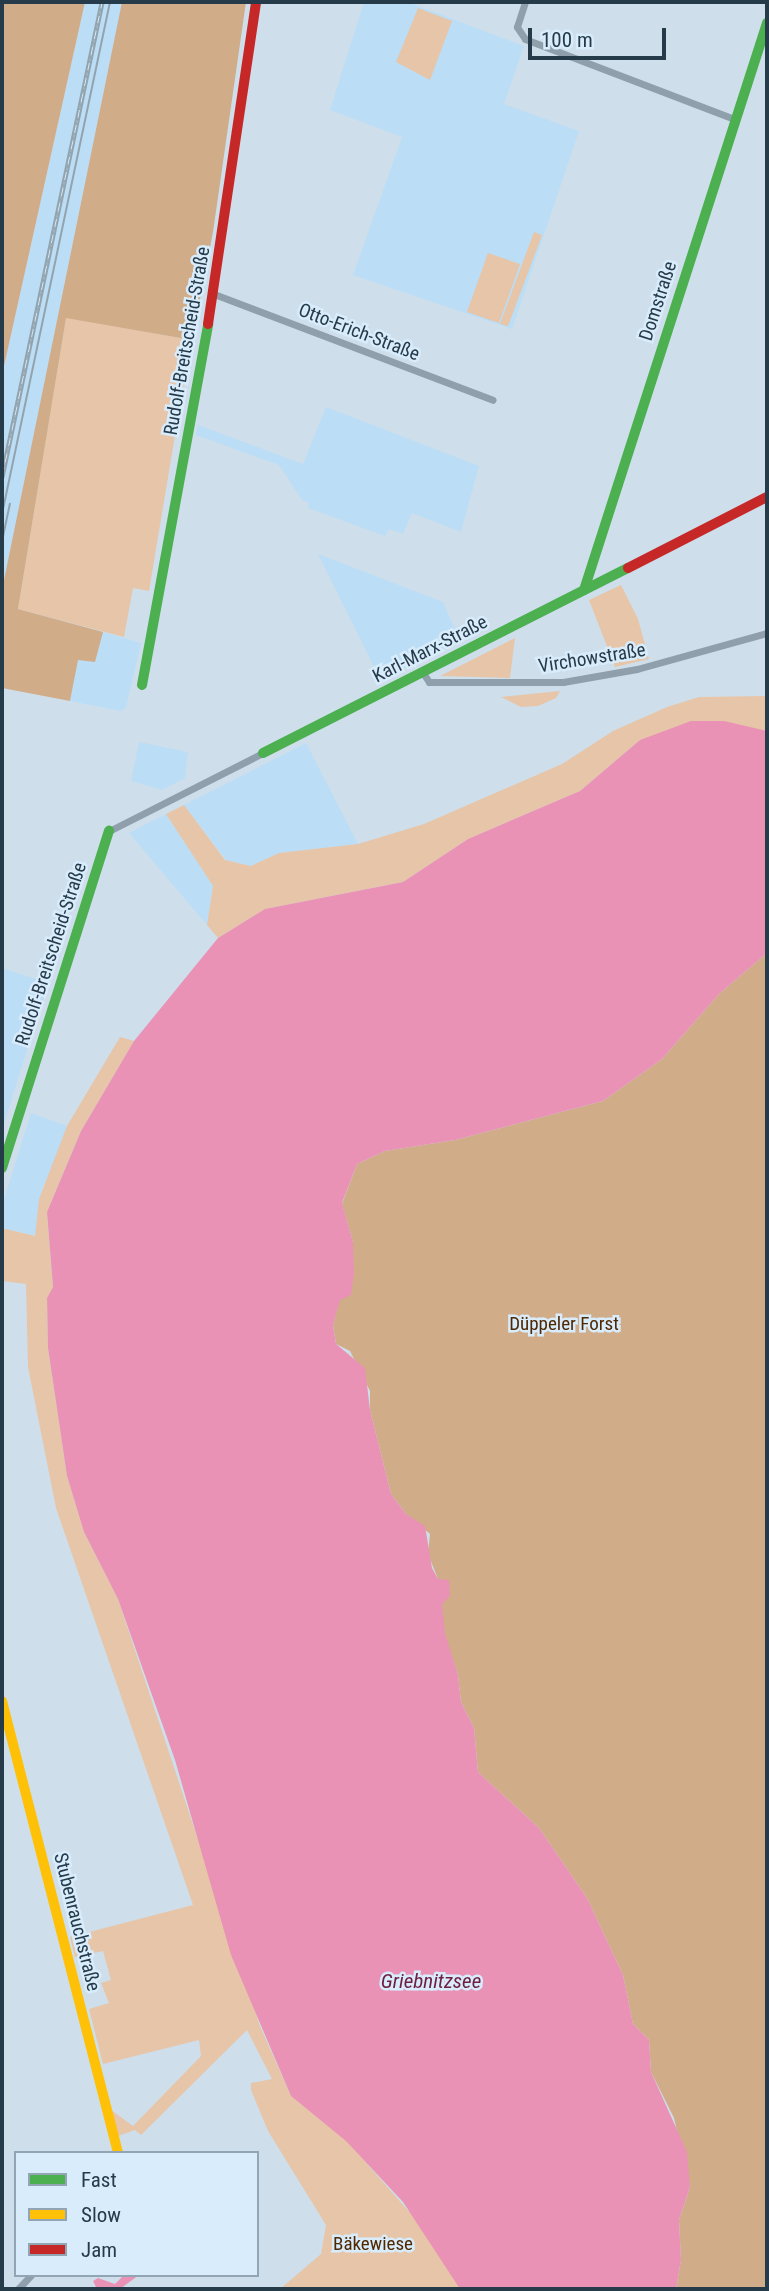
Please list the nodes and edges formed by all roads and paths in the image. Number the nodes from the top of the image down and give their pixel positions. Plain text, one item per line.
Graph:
1 (256, 2) edge
2 (525, 2) edge
3 (767, 28) edge
4 (734, 119) junction
5 (214, 294) junction
6 (493, 400) dead end
7 (767, 497) edge
8 (584, 590) junction
9 (767, 633) edge
10 (423, 673) junction
11 (142, 685) dead end
12 (263, 753) joint
13 (108, 831) joint
14 (2, 1168) edge
15 (2, 1701) edge
16 (117, 2151) edge

1 - 5 street, Rudolf-Breitscheid-Straße
2 - 4 street
3 - 4 street, Domstraße
4 - 8 street, Domstraße
5 - 6 street, Otto-Erich-Straße
5 - 11 street, Rudolf-Breitscheid-Straße
7 - 8 street, Karl-Marx-Straße
8 - 10 street, Karl-Marx-Straße
9 - 10 street, Virchowstraße
10 - 12 street, Karl-Marx-Straße
12 - 13 street, Karl-Marx-Straße
13 - 14 street, Rudolf-Breitscheid-Straße
15 - 16 street, Stubenrauchstraße

